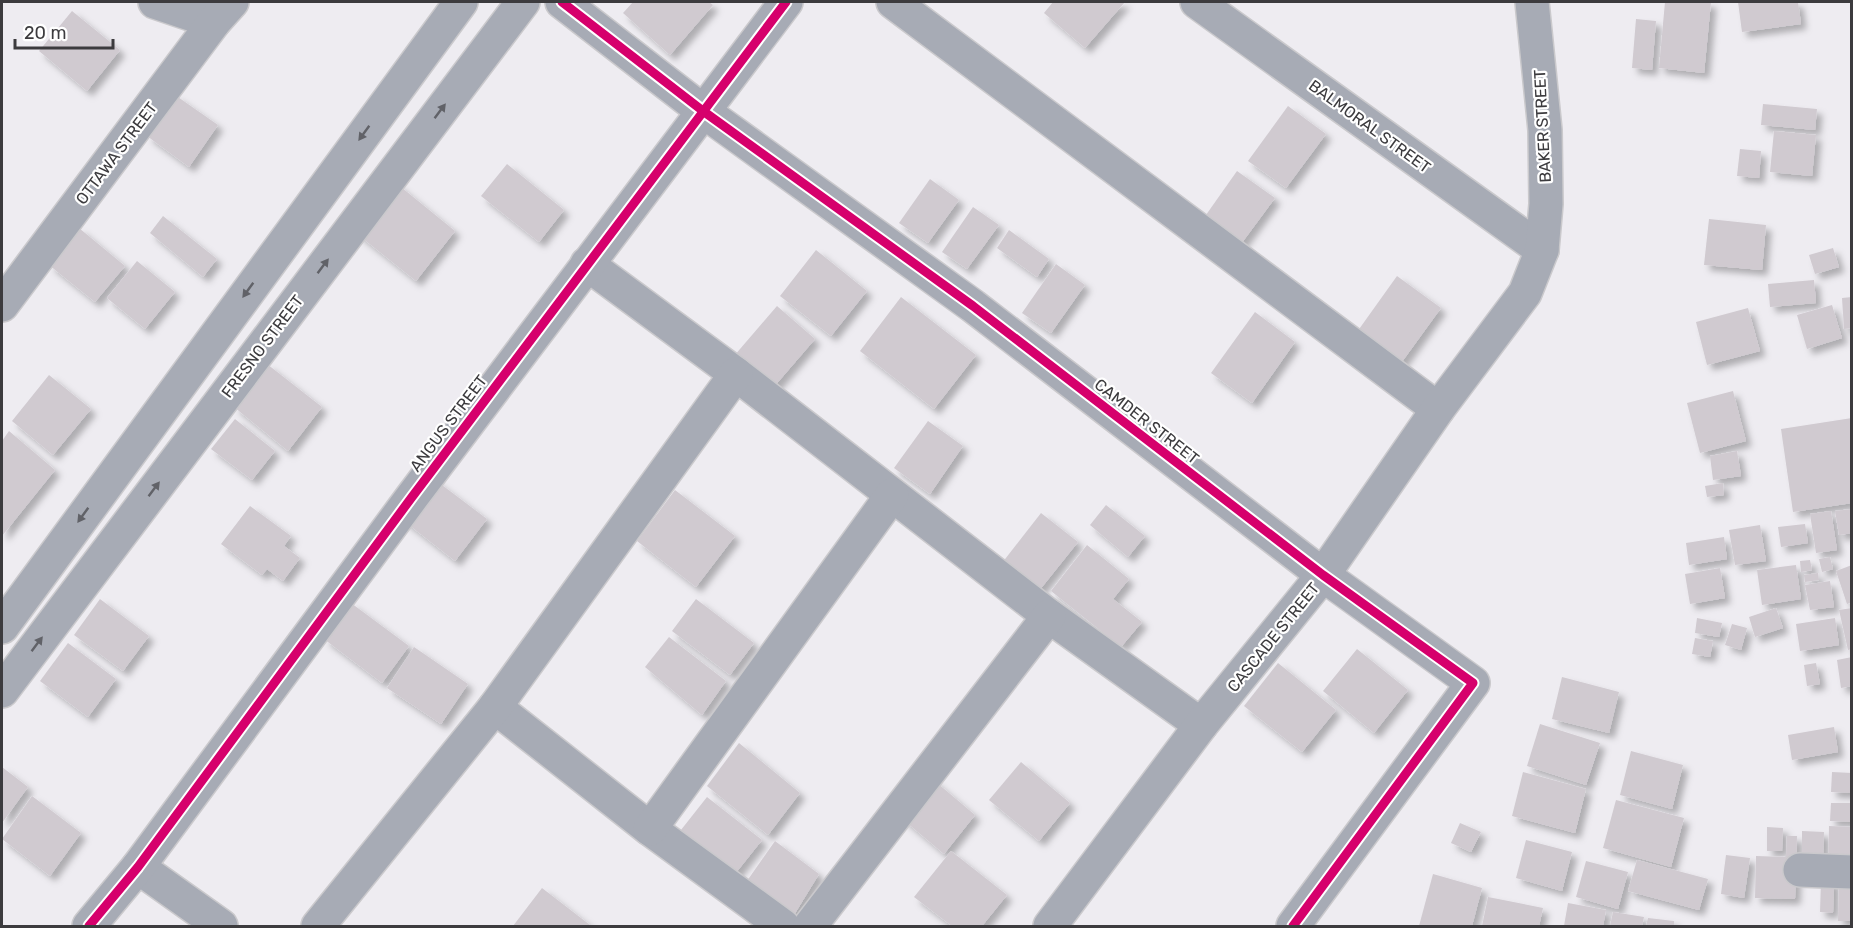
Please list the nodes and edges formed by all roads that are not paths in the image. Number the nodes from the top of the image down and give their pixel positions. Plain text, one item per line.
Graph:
1 (155, 2) edge
2 (461, 2) edge
3 (523, 2) edge
4 (562, 2) edge
5 (786, 2) edge
6 (893, 2) edge
7 (1197, 2) edge
8 (1532, 2) edge
9 (223, 12) edge
10 (703, 111) junction
11 (1542, 250) junction
12 (587, 264) junction
13 (2, 305) edge
14 (736, 374) junction
15 (1438, 409) junction
16 (892, 495) junction
17 (1323, 575) junction
18 (1048, 616) junction
19 (2, 627) edge
20 (2, 691) edge
21 (495, 707) junction
22 (1201, 725) junction
23 (650, 829) junction
24 (138, 867) junction
25 (1800, 870) dead end
26 (1851, 872) edge
27 (89, 927) edge
28 (220, 927) edge
29 (318, 927) edge
30 (783, 927) edge
31 (810, 927) edge
32 (1050, 927) edge
33 (1293, 927) edge

1 - 9 street
2 -> 19 street
20 -> 3 street, FRESNO STREET
4 - 10 street, CAMDER STREET
5 - 10 street, ANGUS STREET
6 - 15 street
7 - 11 street, BALMORAL STREET
8 - 11 street, BAKER STREET
9 - 13 street, OTTAWA STREET
10 - 12 street, ANGUS STREET
10 - 17 street, CAMDER STREET
11 - 15 street, CASCADE STREET
12 - 14 street
12 - 24 street, ANGUS STREET
14 - 16 street
14 - 21 street
15 - 17 street, CASCADE STREET
16 - 18 street
16 - 23 street
17 - 22 street, CASCADE STREET
17 - 33 street, CAMDER STREET
18 - 22 street
18 - 31 street
21 - 23 street
21 - 29 street
22 - 32 street, CASCADE STREET
23 - 30 street
24 - 27 street, ANGUS STREET
24 - 28 street
25 - 26 street

